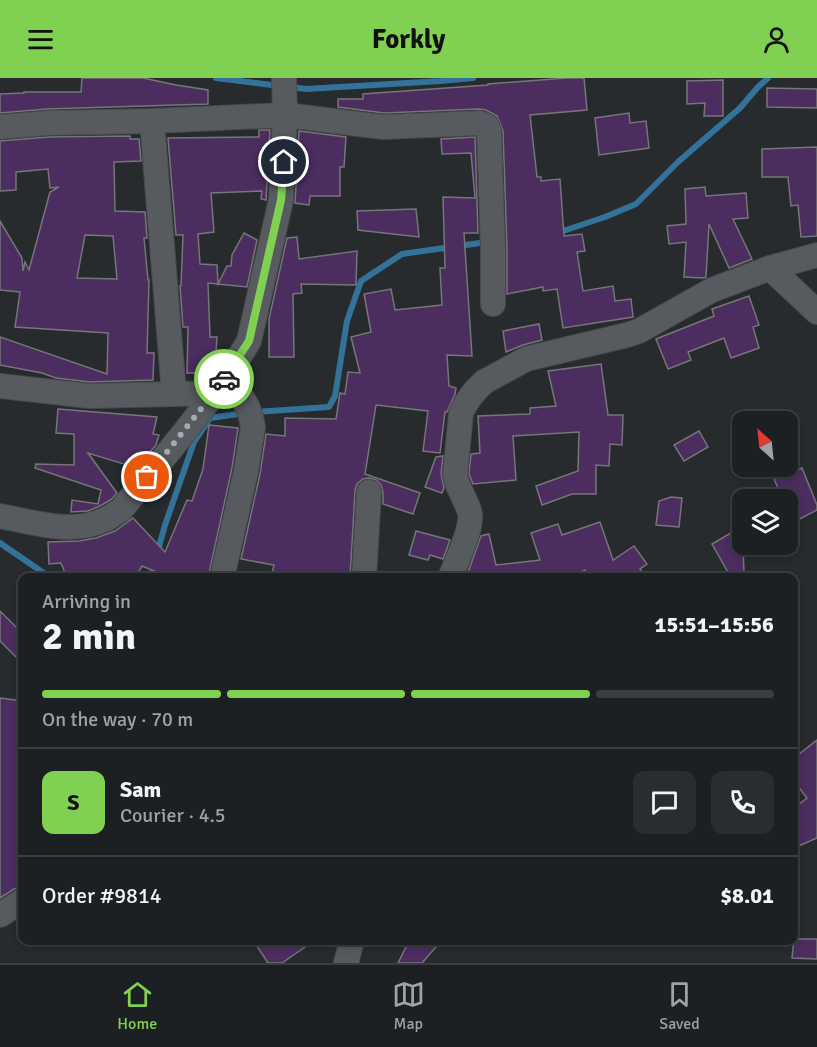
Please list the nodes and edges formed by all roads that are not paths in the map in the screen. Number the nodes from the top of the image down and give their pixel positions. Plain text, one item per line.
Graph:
1 (285, 98) edge
2 (152, 121) junction
3 (0, 127) edge
4 (817, 255) edge
5 (770, 268) junction
6 (493, 303) dead end
7 (817, 312) edge
8 (0, 386) edge
9 (174, 394) junction
10 (213, 394) junction
11 (369, 492) dead end
12 (0, 516) edge
13 (223, 573) edge
14 (364, 573) edge
15 (452, 573) edge
16 (18, 904) edge
17 (0, 915) edge
18 (351, 945) edge
19 (346, 963) edge

1 - 2 street
1 - 6 street
1 - 10 street
2 - 3 street
2 - 9 street
4 - 5 street
5 - 7 street
5 - 15 street
8 - 9 street
9 - 10 street
10 - 12 street
10 - 13 street
11 - 14 street
16 - 17 street
18 - 19 street

